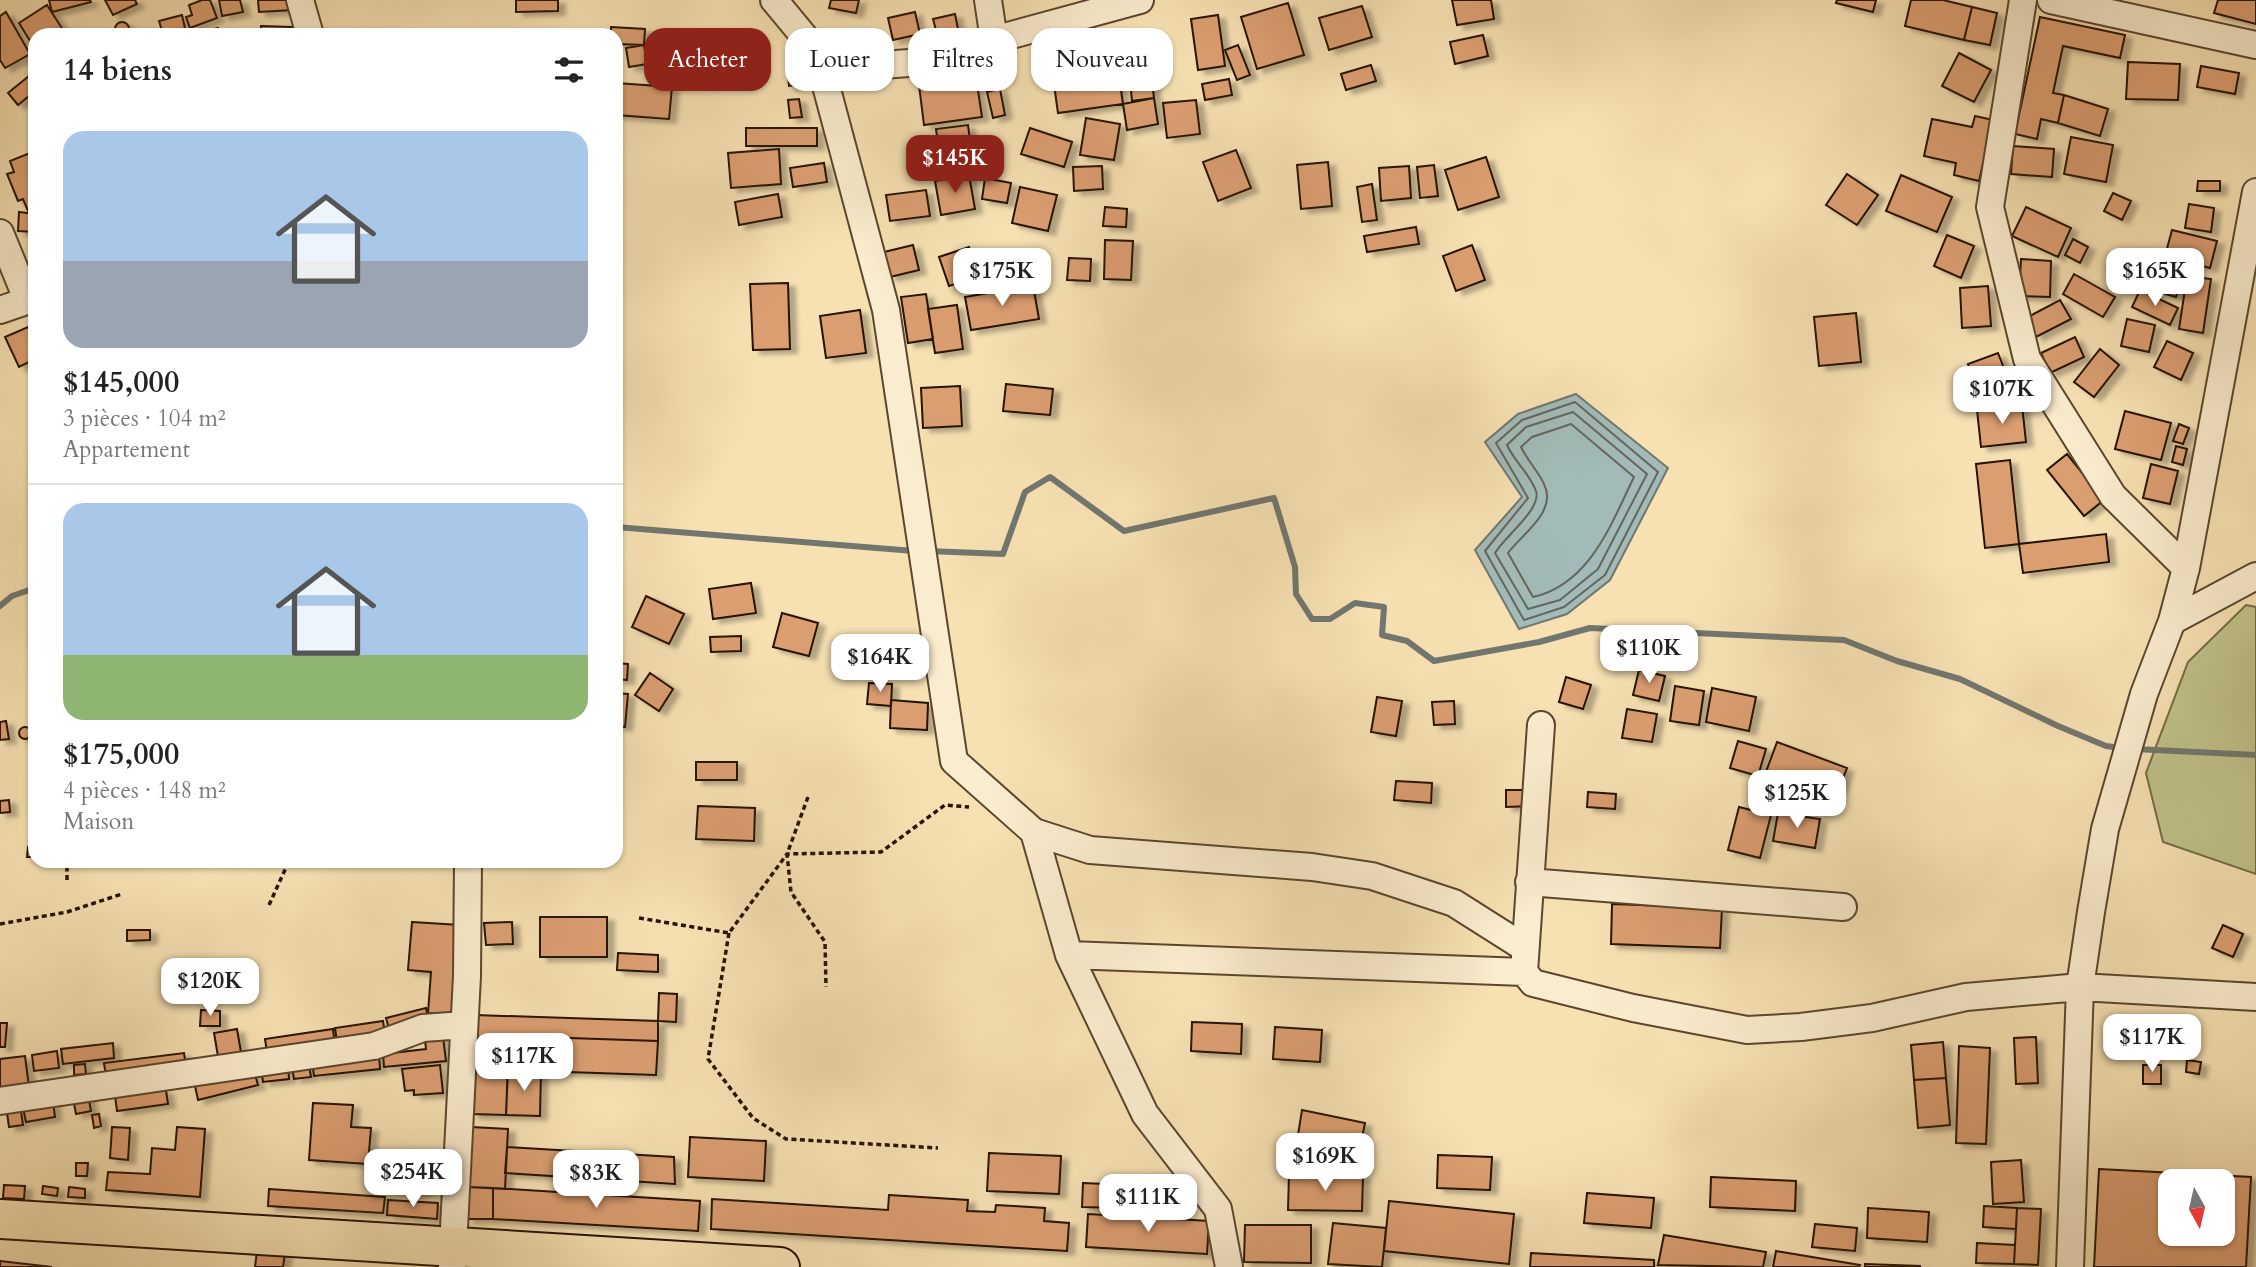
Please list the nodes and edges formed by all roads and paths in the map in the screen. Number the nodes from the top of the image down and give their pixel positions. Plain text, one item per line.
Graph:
1 (300, 0) edge
2 (774, 0) edge
3 (988, 0) edge
4 (1140, 0) edge
5 (2023, 0) edge
6 (2051, 0) edge
7 (308, 28) edge
8 (797, 28) edge
9 (992, 28) edge
10 (1017, 34) edge
11 (2256, 45) edge
12 (827, 91) edge
13 (2256, 192) edge
14 (0, 233) edge
15 (28, 293) edge
16 (28, 300) edge
17 (0, 310) edge
18 (2186, 568) junction
19 (2256, 576) edge
20 (2172, 621) junction
21 (1541, 724) dead end
22 (990, 793) junction
23 (808, 797) dead end
24 (1034, 832) junction
25 (788, 854) junction
26 (68, 868) edge
27 (286, 868) edge
28 (468, 868) edge
29 (67, 880) dead end
30 (1530, 882) junction
31 (122, 894) dead end
32 (269, 905) dead end
33 (1843, 907) dead end
34 (639, 918) dead end
35 (0, 924) edge
36 (729, 933) junction
37 (1069, 955) junction
38 (1525, 960) junction
39 (826, 987) dead end
40 (2080, 987) junction
41 (2256, 997) edge
42 (464, 1025) junction
43 (0, 1101) edge
44 (938, 1148) dead end
45 (0, 1219) edge
46 (453, 1257) edge
47 (762, 1266) edge
48 (1229, 1267) edge
49 (2070, 1267) edge

1 - 7 street
2 - 8 street
3 - 9 street
4 - 10 street
5 - 18 street
6 - 11 street
12 - 22 street
13 - 18 street
14 - 15 street
16 - 17 street
18 - 20 street
19 - 20 street
20 - 40 street
21 - 30 street
22 - 24 street
22 - 25 path
23 - 25 path
24 - 37 street
24 - 38 street
25 - 36 path
25 - 39 path
26 - 29 path
27 - 32 path
28 - 42 street
30 - 33 street
30 - 38 street
31 - 35 path
34 - 36 path
36 - 44 path
37 - 38 street
37 - 48 street
38 - 40 street
40 - 41 street
40 - 49 street
42 - 43 street
42 - 46 street
45 - 46 highway
46 - 47 highway

